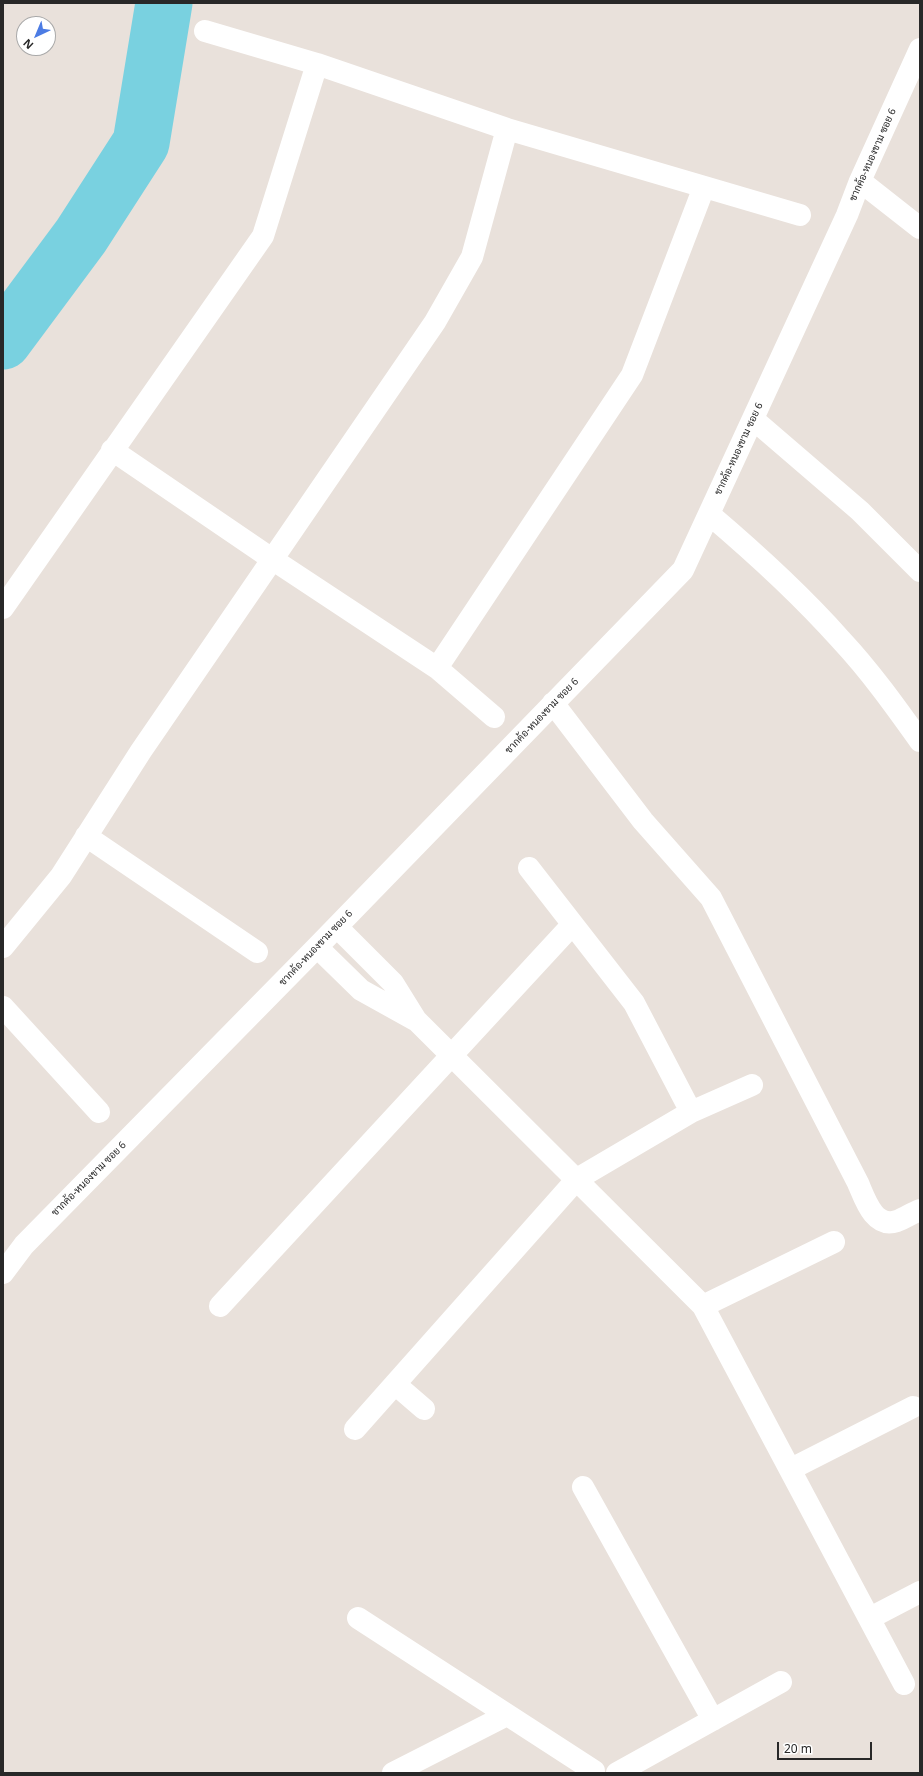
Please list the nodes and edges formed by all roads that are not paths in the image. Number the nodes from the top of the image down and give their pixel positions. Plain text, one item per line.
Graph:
1 (205, 31) dead end
2 (920, 49) edge
3 (316, 64) junction
4 (507, 129) junction
5 (860, 181) junction
6 (704, 187) junction
7 (800, 216) dead end
8 (920, 228) edge
9 (753, 419) junction
10 (112, 450) junction
11 (709, 514) junction
12 (272, 559) junction
13 (920, 571) edge
14 (3, 608) edge
15 (437, 668) junction
16 (553, 703) junction
17 (494, 717) dead end
18 (920, 740) edge
19 (86, 836) junction
20 (529, 868) dead end
21 (572, 925) junction
22 (337, 927) junction
23 (3, 947) edge
24 (317, 947) junction
25 (257, 952) dead end
26 (3, 1007) edge
27 (416, 1020) junction
28 (450, 1055) junction
29 (752, 1084) dead end
30 (99, 1112) dead end
31 (691, 1112) junction
32 (577, 1179) junction
33 (920, 1210) edge
34 (834, 1242) dead end
35 (3, 1273) edge
36 (220, 1306) dead end
37 (703, 1306) junction
38 (395, 1384) junction
39 (912, 1407) dead end
40 (424, 1409) dead end
41 (355, 1429) dead end
42 (791, 1469) junction
43 (583, 1486) dead end
44 (920, 1592) edge
45 (358, 1618) dead end
46 (870, 1618) junction
47 (781, 1682) dead end
48 (904, 1684) dead end
49 (507, 1715) junction
50 (713, 1720) junction
51 (393, 1773) edge
52 (594, 1773) edge
53 (617, 1773) edge

1 - 3 street
2 - 5 street, ชากค้อ-หนองขาม ซอย 6
3 - 4 street
3 - 10 street
4 - 6 street
4 - 12 street
5 - 8 street
5 - 9 street, ชากค้อ-หนองขาม ซอย 6
6 - 7 street
6 - 15 street
9 - 11 street, ชากค้อ-หนองขาม ซอย 6
9 - 13 street
10 - 12 street
10 - 14 street
11 - 16 street, ชากค้อ-หนองขาม ซอย 6
11 - 18 street
12 - 15 street
12 - 19 street
15 - 17 street
16 - 22 street, ชากค้อ-หนองขาม ซอย 6
16 - 33 street
19 - 23 street
19 - 25 street
20 - 21 street
21 - 28 street
21 - 31 street
22 - 24 street, ชากค้อ-หนองขาม ซอย 6
22 - 27 street
24 - 27 street
24 - 35 street, ชากค้อ-หนองขาม ซอย 6
26 - 30 street
27 - 28 street
28 - 32 street
28 - 36 street
29 - 31 street
31 - 32 street
32 - 37 street
32 - 38 street
34 - 37 street
37 - 42 street
38 - 40 street
38 - 41 street
39 - 42 street
42 - 46 street
43 - 50 street
44 - 46 street
45 - 49 street
46 - 48 street
47 - 50 street
49 - 51 street
49 - 52 street
50 - 53 street

